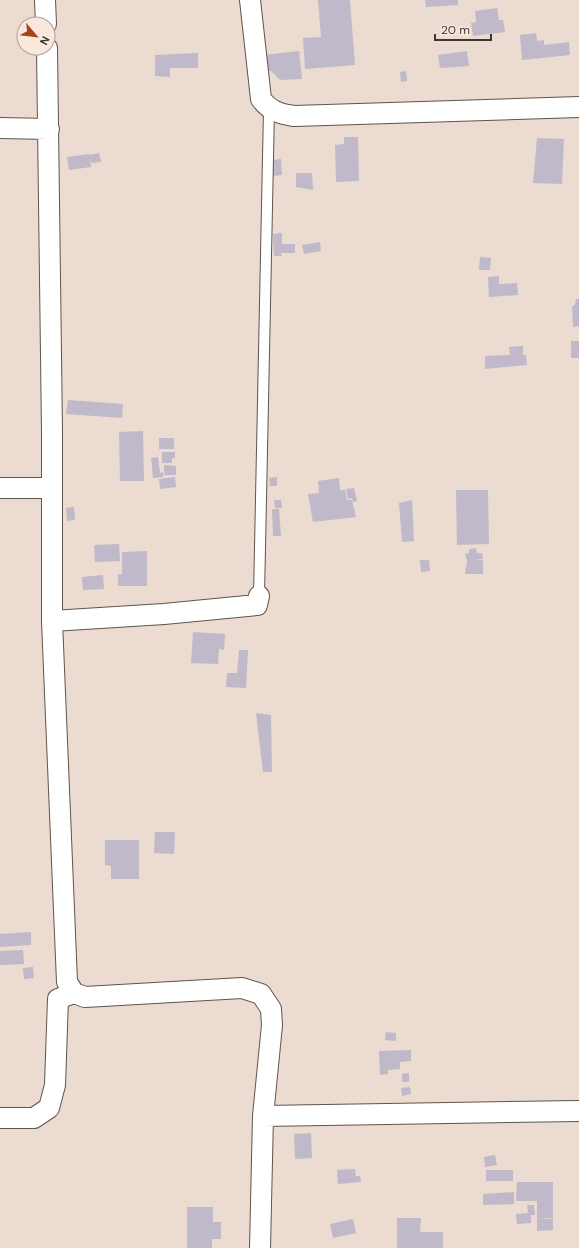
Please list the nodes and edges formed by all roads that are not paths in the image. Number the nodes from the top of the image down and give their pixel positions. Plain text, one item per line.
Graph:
1 (45, 0) edge
2 (250, 0) edge
3 (46, 16) edge
4 (47, 56) edge
5 (579, 108) edge
6 (269, 109) junction
7 (0, 128) edge
8 (49, 129) junction
9 (0, 488) edge
10 (52, 488) junction
11 (259, 596) joint
12 (52, 621) junction
13 (74, 993) junction
14 (579, 1111) edge
15 (263, 1116) junction
16 (0, 1118) edge
17 (260, 1248) edge

1 - 3 street
2 - 6 street
4 - 8 street
5 - 6 street
6 - 11 lane
7 - 8 street
8 - 10 street
9 - 10 street
10 - 12 street
11 - 12 street
12 - 13 street
13 - 15 street
13 - 16 street
14 - 15 street
15 - 17 street

